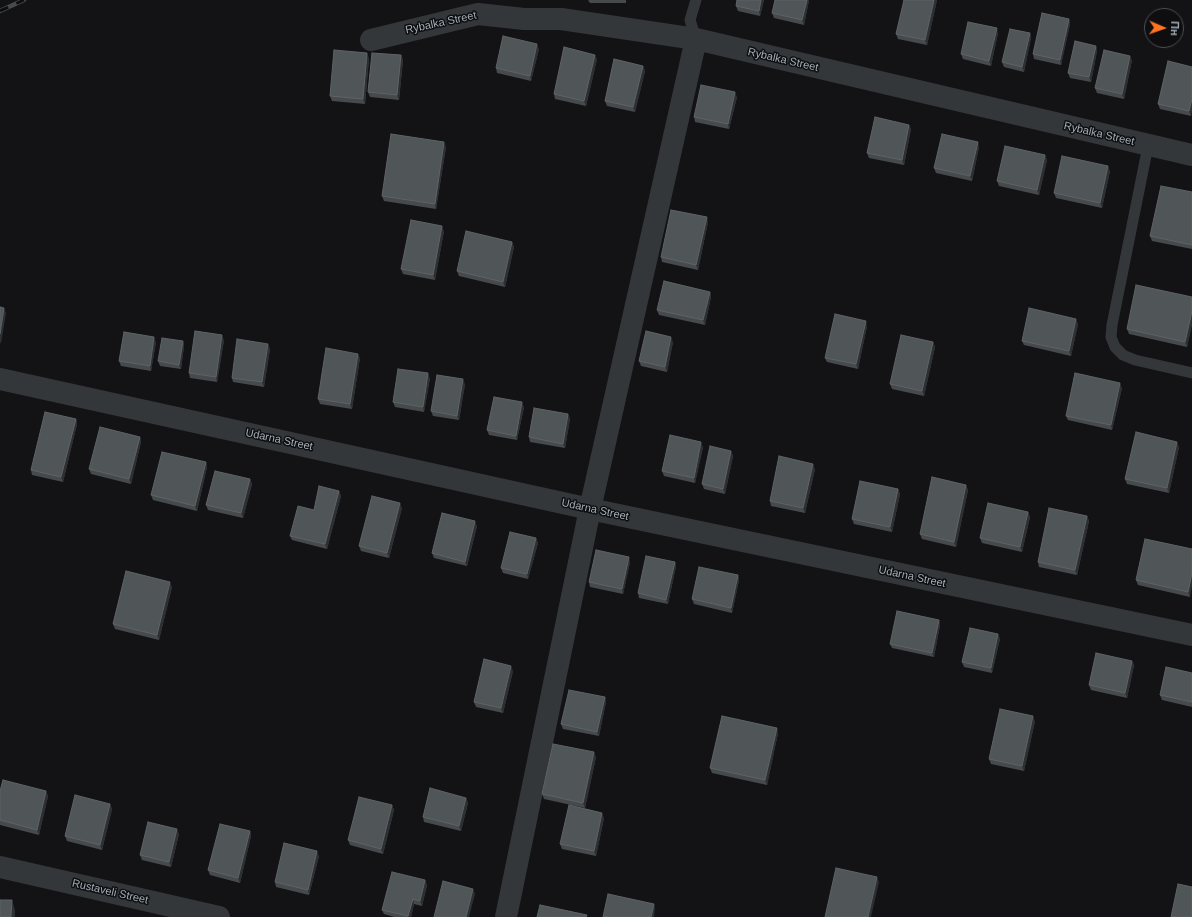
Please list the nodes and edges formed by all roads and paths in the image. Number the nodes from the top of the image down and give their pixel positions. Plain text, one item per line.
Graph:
1 (696, 0) edge
2 (696, 39) junction
3 (371, 40) dead end
4 (1148, 146) junction
5 (1192, 155) edge
6 (1192, 373) edge
7 (0, 379) edge
8 (590, 509) junction
9 (1192, 635) edge
10 (0, 867) edge
11 (219, 917) edge
12 (506, 917) edge

1 - 2 lane
2 - 3 street, Rybalka Street
2 - 4 street, Rybalka Street
2 - 8 street
4 - 5 street, Rybalka Street
4 - 6 lane
7 - 8 street, Udarna Street
8 - 9 street, Udarna Street
8 - 12 street
10 - 11 street, Rustaveli Street

